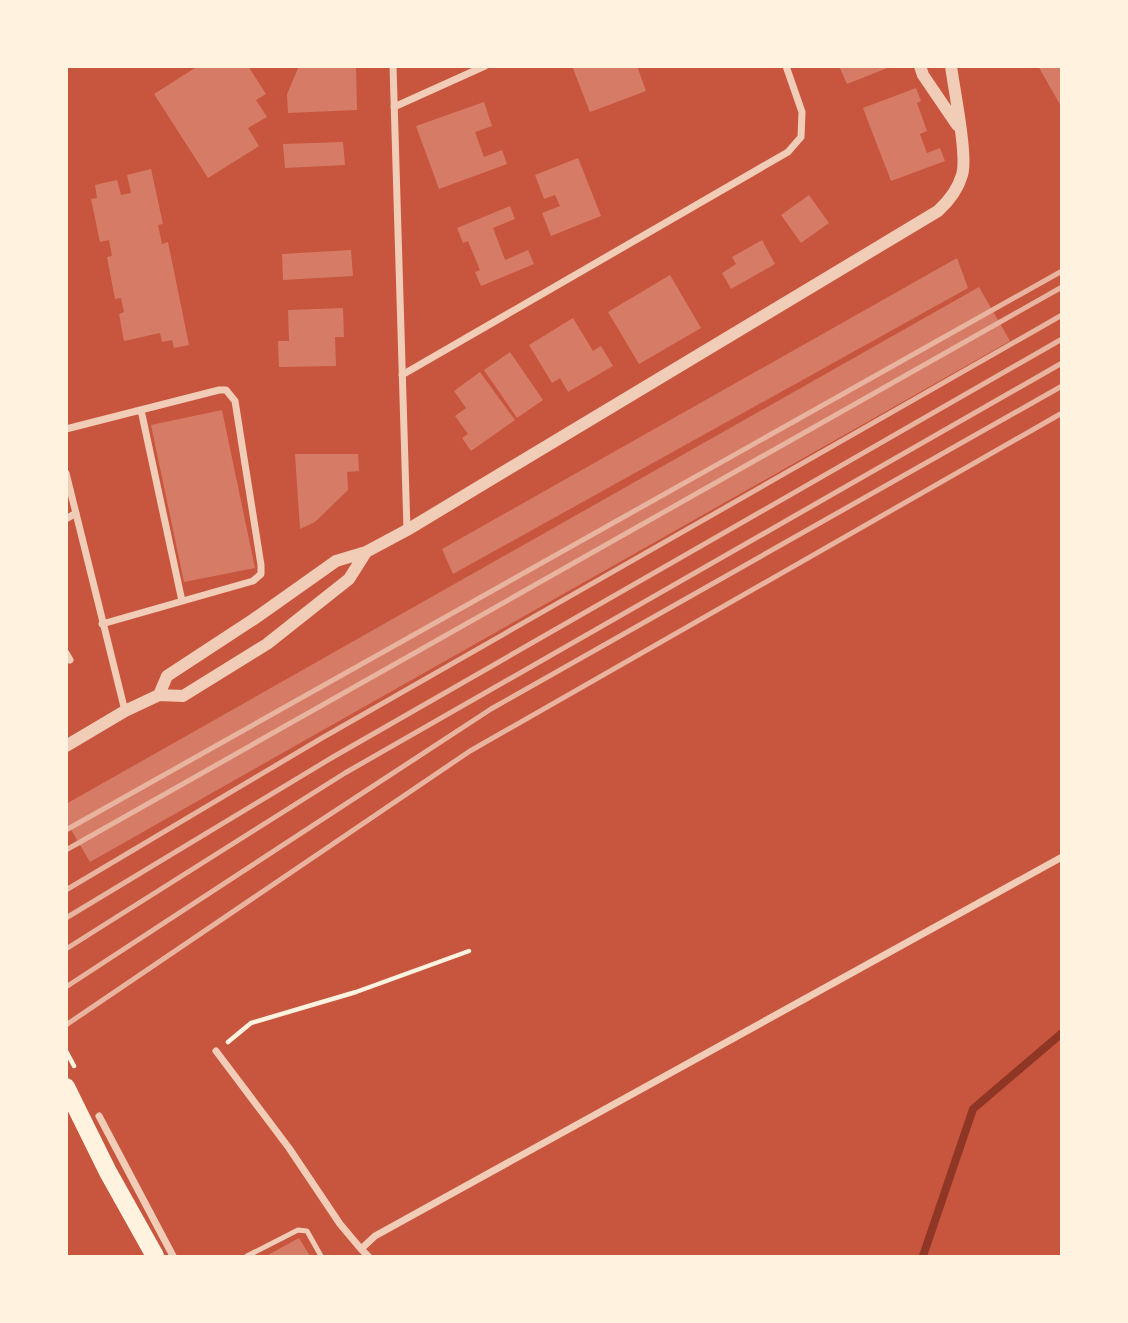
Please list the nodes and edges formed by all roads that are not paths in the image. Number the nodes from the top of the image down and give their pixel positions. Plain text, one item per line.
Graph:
1 (393, 66) edge
2 (485, 66) edge
3 (786, 66) edge
4 (920, 66) edge
5 (951, 66) edge
6 (394, 107) junction
7 (959, 128) junction
8 (402, 375) junction
9 (141, 410) junction
10 (66, 429) edge
11 (66, 473) edge
12 (76, 513) junction
13 (66, 519) edge
14 (407, 530) junction
15 (366, 552) junction
16 (182, 601) junction
17 (102, 624) junction
18 (159, 695) junction
19 (125, 711) junction
20 (67, 748) edge
21 (1062, 857) edge
22 (216, 1051) road end
23 (66, 1087) edge
24 (99, 1116) dead end
25 (361, 1249) junction
26 (155, 1256) edge
27 (173, 1256) edge
28 (247, 1256) edge
29 (321, 1256) edge
30 (368, 1256) edge

1 - 6 street
2 - 6 street
3 - 8 street
4 - 7 street
5 - 7 street
6 - 8 street
7 - 14 street
8 - 14 street
9 - 10 street
9 - 16 street
9 - 16 street
11 - 12 street
12 - 13 street
12 - 17 street
14 - 15 street
15 - 18 street
15 - 18 street
16 - 17 street
17 - 19 street
18 - 19 street
19 - 20 street
21 - 25 street
22 - 25 street
23 - 26 main road
24 - 27 street
25 - 30 street
28 - 29 lane

